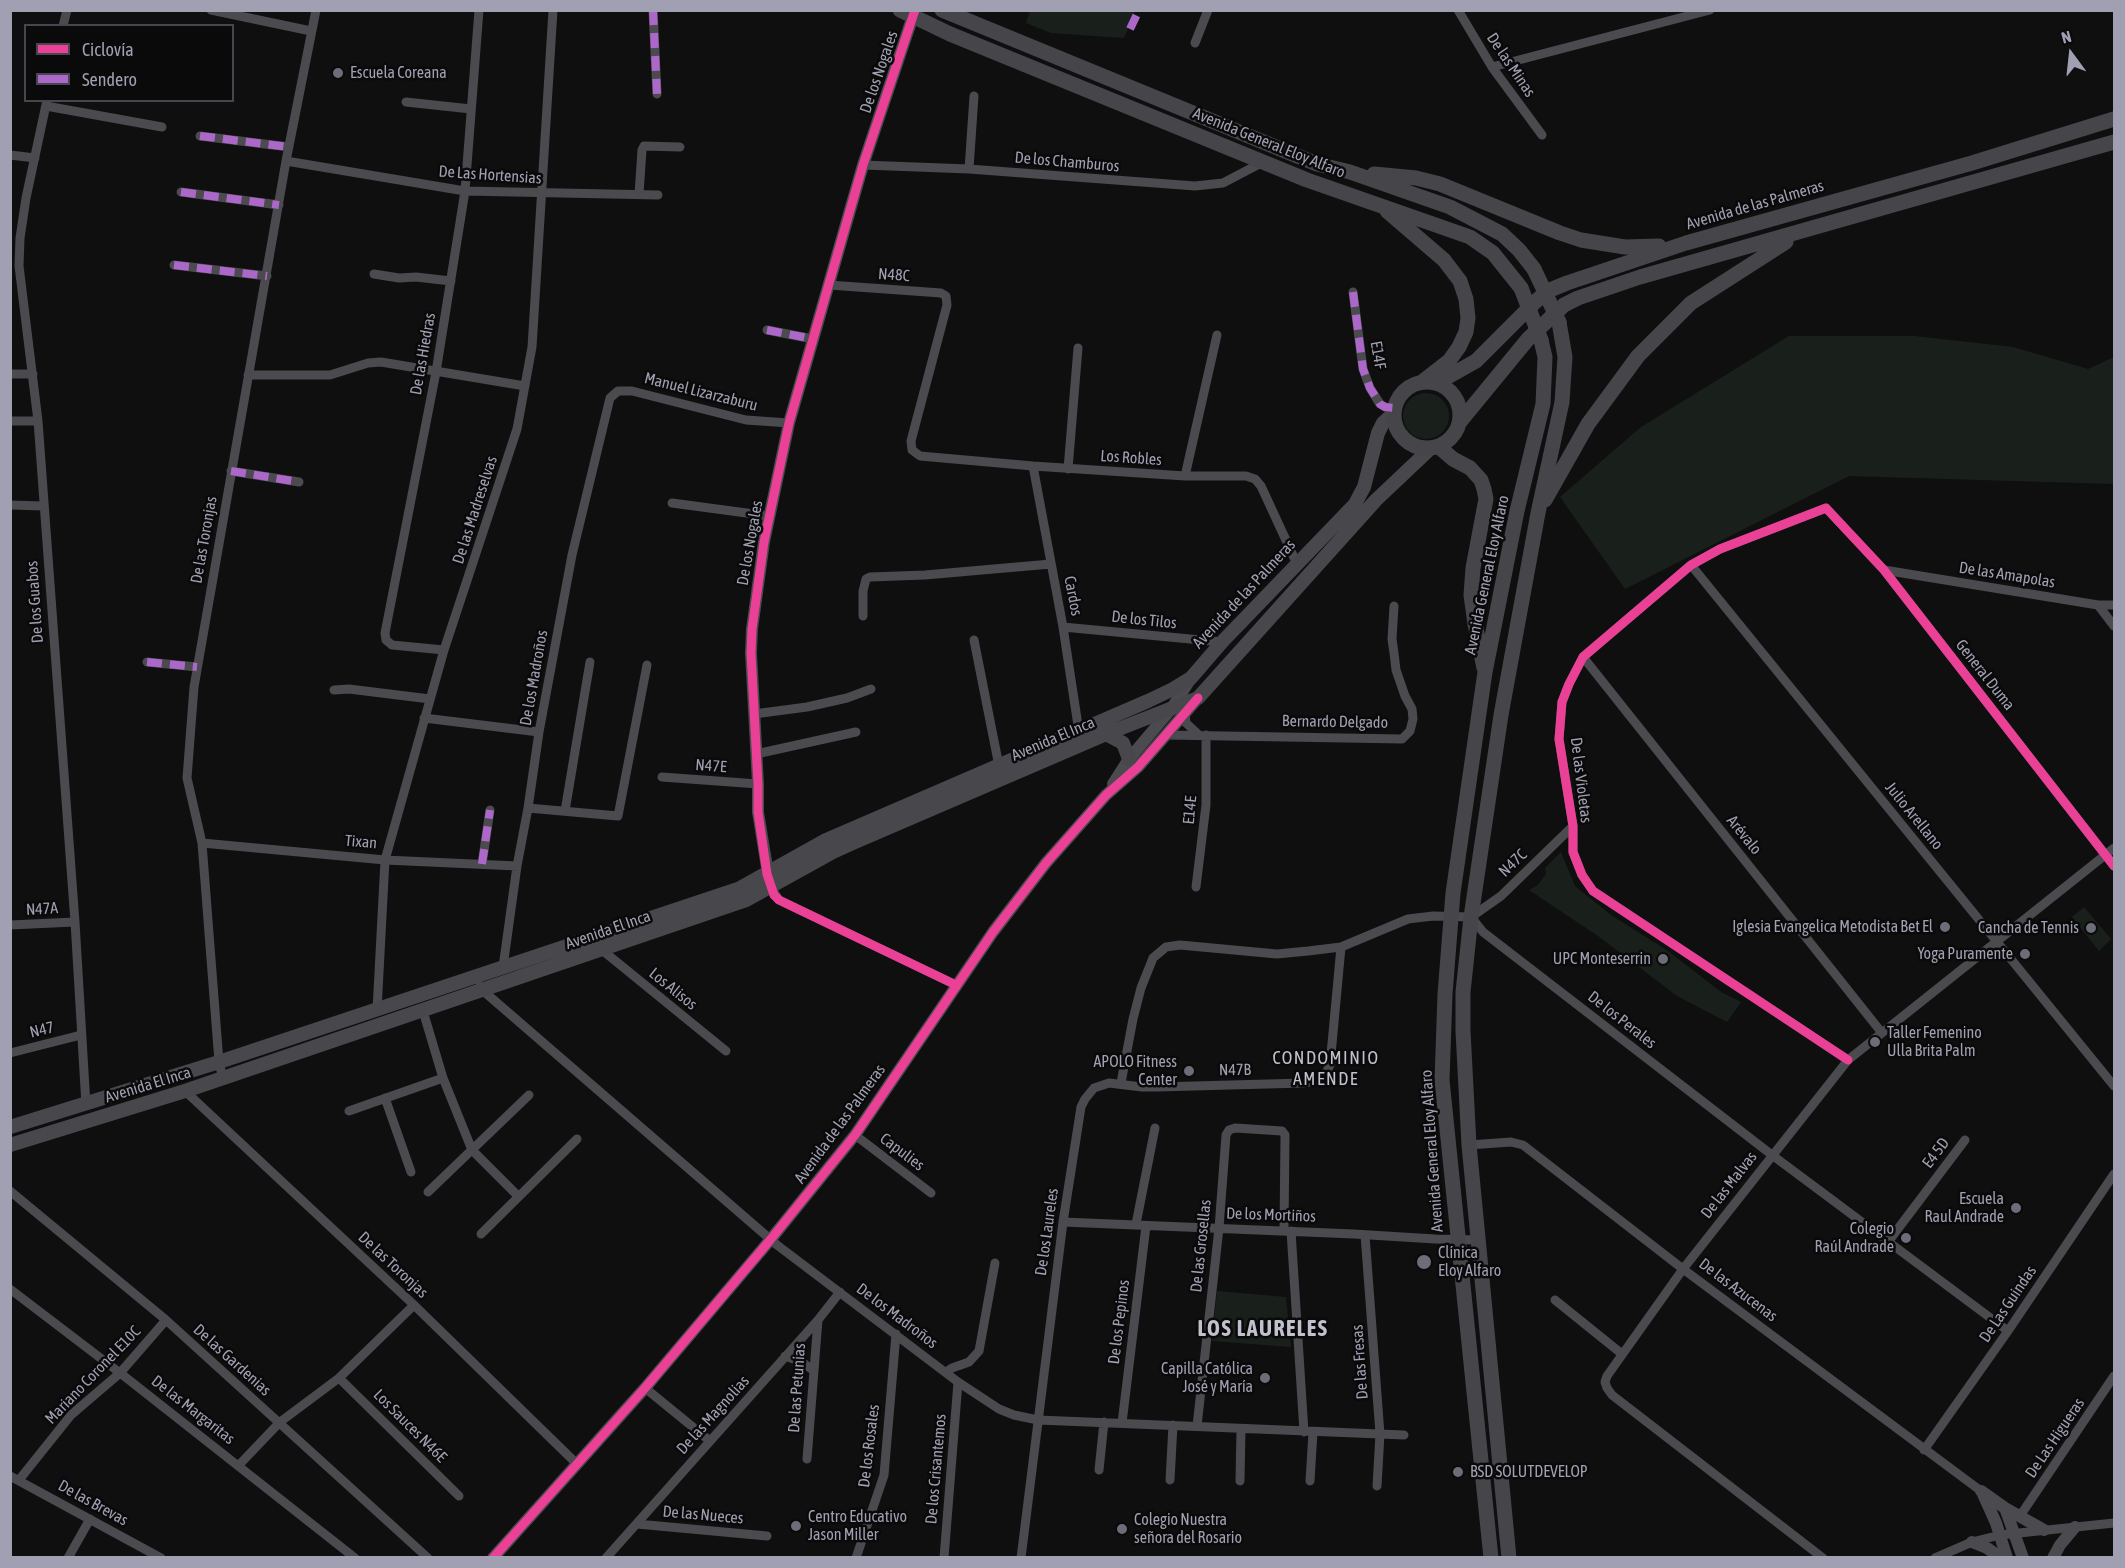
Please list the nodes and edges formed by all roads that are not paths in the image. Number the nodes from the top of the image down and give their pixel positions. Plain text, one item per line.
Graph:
1 (211, 10) edge
2 (316, 10) edge
3 (468, 10) edge
4 (553, 10) edge
5 (653, 10) edge
6 (900, 10) edge
7 (915, 10) edge
8 (1208, 10) edge
9 (1458, 10) edge
10 (1710, 10) edge
11 (479, 11) edge
12 (947, 13) edge
13 (311, 31) junction
14 (1195, 42) dead end
15 (1492, 66) junction
16 (657, 94) dead end
17 (974, 96) dead end
18 (406, 102) dead end
19 (46, 103) edge
20 (471, 109) junction
21 (2115, 119) edge
22 (162, 127) dead end
23 (1542, 135) dead end
24 (200, 136) dead end
25 (2115, 142) edge
26 (289, 147) junction
27 (680, 147) dead end
28 (10, 155) edge
29 (35, 158) junction
30 (286, 161) junction
31 (1263, 162) junction
32 (863, 165) junction
33 (969, 169) junction
34 (1350, 172) junction
35 (465, 191) junction
36 (182, 192) dead end
37 (542, 194) junction
38 (639, 194) junction
39 (658, 195) dead end
40 (279, 205) junction
41 (1381, 205) junction
42 (1801, 233) junction
43 (1686, 243) junction
44 (174, 265) dead end
45 (374, 274) dead end
46 (267, 276) junction
47 (451, 280) junction
48 (829, 285) junction
49 (1353, 292) dead end
50 (767, 330) dead end
51 (1217, 334) dead end
52 (813, 339) junction
53 (1078, 348) dead end
54 (436, 372) junction
55 (10, 374) edge
56 (33, 374) junction
57 (248, 375) junction
58 (1429, 383) junction
59 (525, 386) junction
60 (610, 398) joint
61 (1394, 410) junction
62 (10, 421) edge
63 (38, 422) junction
64 (789, 423) junction
65 (1459, 423) junction
66 (1435, 447) junction
67 (912, 450) joint
68 (1034, 466) junction
69 (1068, 469) junction
70 (231, 471) junction
71 (1185, 476) junction
72 (299, 482) dead end
73 (672, 503) dead end
74 (10, 505) edge
75 (43, 506) junction
76 (1826, 508) joint
77 (1538, 513) junction
78 (769, 516) junction
79 (1052, 564) junction
80 (1297, 564) junction
81 (1691, 565) junction
82 (1884, 570) junction
83 (2115, 605) edge
84 (1395, 606) dead end
85 (2098, 606) junction
86 (863, 616) dead end
87 (2115, 626) edge
88 (1063, 627) junction
89 (974, 640) dead end
90 (1222, 642) junction
91 (444, 650) junction
92 (1582, 657) junction
93 (147, 662) dead end
94 (590, 662) dead end
95 (647, 665) dead end
96 (197, 668) junction
97 (1485, 672) junction
98 (1191, 678) junction
99 (872, 689) dead end
100 (334, 690) dead end
101 (1198, 698) joint
102 (429, 699) junction
103 (1178, 711) junction
104 (754, 714) junction
105 (424, 718) junction
106 (539, 732) junction
107 (856, 732) dead end
108 (1079, 732) junction
109 (1106, 734) junction
110 (1167, 735) junction
111 (1202, 735) junction
112 (756, 754) junction
113 (1129, 759) junction
114 (999, 766) junction
115 (662, 777) dead end
116 (758, 784) junction
117 (1106, 795) junction
118 (528, 808) junction
119 (490, 810) dead end
120 (565, 811) junction
121 (1572, 825) junction
122 (202, 843) junction
123 (2115, 848) edge
124 (2106, 855) junction
125 (385, 860) junction
126 (482, 864) junction
127 (517, 866) junction
128 (2115, 866) edge
129 (769, 881) junction
130 (1196, 887) dead end
131 (1451, 917) junction
132 (1471, 917) junction
133 (75, 922) junction
134 (10, 925) edge
135 (1997, 943) junction
136 (1341, 947) junction
137 (602, 950) junction
138 (503, 967) junction
139 (477, 975) junction
140 (956, 985) junction
141 (481, 989) junction
142 (377, 1010) junction
143 (423, 1011) junction
144 (1882, 1033) junction
145 (81, 1035) junction
146 (726, 1051) dead end
147 (10, 1053) edge
148 (1848, 1060) junction
149 (219, 1062) junction
150 (443, 1078) junction
151 (223, 1079) junction
152 (1121, 1083) junction
153 (2115, 1086) edge
154 (185, 1091) junction
155 (529, 1095) dead end
156 (385, 1098) junction
157 (86, 1105) junction
158 (349, 1111) dead end
159 (10, 1127) edge
160 (1155, 1128) dead end
161 (855, 1135) junction
162 (577, 1138) dead end
163 (1965, 1140) dead end
164 (10, 1145) edge
165 (1469, 1145) junction
166 (472, 1150) junction
167 (1772, 1155) junction
168 (411, 1172) dead end
169 (2115, 1174) edge
170 (10, 1191) edge
171 (428, 1192) dead end
172 (931, 1193) dead end
173 (518, 1196) junction
174 (1063, 1222) junction
175 (1141, 1225) junction
176 (1219, 1228) junction
177 (1288, 1231) junction
178 (481, 1234) dead end
179 (1365, 1235) junction
180 (771, 1239) junction
181 (1457, 1240) junction
182 (1478, 1240) junction
183 (1888, 1242) junction
184 (995, 1263) dead end
185 (1683, 1269) junction
186 (10, 1289) edge
187 (840, 1292) junction
188 (1555, 1300) dead end
189 (414, 1305) junction
190 (166, 1320) junction
191 (818, 1320) junction
192 (2008, 1332) junction
193 (896, 1334) junction
194 (1622, 1354) junction
195 (785, 1356) junction
196 (814, 1371) junction
197 (120, 1372) junction
198 (946, 1372) junction
199 (2115, 1376) edge
200 (339, 1378) junction
201 (958, 1382) junction
202 (645, 1388) junction
203 (1038, 1420) junction
204 (280, 1422) junction
205 (1104, 1422) junction
206 (1122, 1423) junction
207 (1173, 1425) junction
208 (1197, 1426) junction
209 (1241, 1429) junction
210 (1308, 1432) junction
211 (1380, 1434) junction
212 (1404, 1435) dead end
213 (710, 1441) junction
214 (1924, 1450) junction
215 (807, 1459) dead end
216 (577, 1464) junction
217 (239, 1465) junction
218 (1099, 1470) dead end
219 (15, 1478) edge
220 (1170, 1480) dead end
221 (1240, 1481) dead end
222 (1310, 1481) dead end
223 (1377, 1486) dead end
224 (1981, 1491) junction
225 (459, 1496) dead end
226 (2006, 1508) junction
227 (2020, 1516) junction
228 (90, 1519) junction
229 (2115, 1523) edge
230 (637, 1524) junction
231 (2075, 1527) junction
232 (2044, 1530) junction
233 (2014, 1532) junction
234 (2000, 1535) junction
235 (767, 1536) dead end
236 (1972, 1542) junction
237 (68, 1557) edge
238 (160, 1557) edge
239 (355, 1557) edge
240 (428, 1557) edge
241 (492, 1557) edge
242 (606, 1557) edge
243 (856, 1557) edge
244 (944, 1557) edge
245 (1021, 1557) edge
246 (1491, 1557) edge
247 (1509, 1557) edge
248 (1823, 1557) edge
249 (1935, 1557) edge
250 (2001, 1557) edge
251 (2007, 1557) edge
252 (2023, 1557) edge
253 (2053, 1557) edge

1 - 13 street
2 - 13 street, De las Toronjas
3 - 11 street
4 - 37 street, De las Madreselvas
5 - 16 street
6 - 31 main road, Avenida General Eloy Alfaro, bridge
7 - 32 street, De los Nogales
8 - 14 street
9 - 15 street, De las Minas
10 - 15 street
11 - 20 street, De las Hiedras
12 - 34 main road, Avenida General Eloy Alfaro
13 - 26 street, De las Toronjas
15 - 23 street, De las Minas
17 - 33 street
18 - 20 street
19 - 22 street
19 - 29 street, De los Guabos
20 - 35 street, De las Hiedras
21 - 43 main road, Avenida de las Palmeras
24 - 26 street
25 - 42 main road, Avenida de las Palmeras
26 - 30 street, De las Toronjas
27 - 38 street
28 - 29 street
29 - 56 street, De los Guabos
30 - 35 street, De Las Hortensias
30 - 40 street, De las Toronjas
31 - 33 street, De los Chamburos
31 - 41 main road, Avenida General Eloy Alfaro
32 - 33 street, De los Chamburos
32 - 48 street, De los Nogales
34 - 43 main road
34 - 77 main road, Avenida General Eloy Alfaro, bridge
35 - 37 street, De Las Hortensias
35 - 47 street, De las Hiedras
36 - 40 street
37 - 38 street, De Las Hortensias
37 - 59 street, De las Madreselvas
38 - 39 street, De Las Hortensias
40 - 46 street, De las Toronjas
41 - 58 main road
41 - 97 main road, Avenida General Eloy Alfaro, bridge
42 - 65 main road, Avenida de las Palmeras
42 - 77 main road
43 - 58 main road, Avenida de las Palmeras
44 - 46 street
45 - 47 street
46 - 57 street, De las Toronjas
47 - 54 street, De las Hiedras
48 - 52 street, De los Nogales
48 - 67 street, N48C
49 - 61 street, E14F
50 - 52 street
51 - 71 street
52 - 64 street, De los Nogales
53 - 69 street
54 - 57 street
54 - 59 street
54 - 91 street, De las Hiedras
55 - 56 street
56 - 63 street, De los Guabos
57 - 70 street, De las Toronjas
58 - 61 main road, Avenida de las Palmeras
58 - 65 main road
59 - 91 street, De las Madreselvas
60 - 64 street, Manuel Lizarzaburu
60 - 106 street, De los Madroños
61 - 66 main road
61 - 80 main road, Avenida de las Palmeras
62 - 63 street
63 - 75 street, De los Guabos
64 - 78 street, De los Nogales
65 - 66 main road, Avenida de las Palmeras
66 - 97 main road
66 - 101 main road, Avenida de las Palmeras
67 - 68 street, Los Robles
68 - 69 street, Los Robles
68 - 79 street, Cardos
69 - 71 street, Los Robles
70 - 72 street
70 - 96 street, De las Toronjas
71 - 80 street, Los Robles
73 - 78 street
74 - 75 street
75 - 133 street, De los Guabos
76 - 81 street, De las Violetas
76 - 82 street, General Duma
77 - 132 main road, Avenida General Eloy Alfaro
78 - 104 street, De los Nogales
79 - 86 street
79 - 88 street, Cardos
80 - 90 main road, Avenida de las Palmeras
81 - 92 street, De las Violetas
81 - 135 street, Julio Arellano
82 - 85 street, De las Amapolas
82 - 124 street, General Duma
83 - 85 street, De las Amapolas
84 - 111 street, Bernardo Delgado
85 - 87 street
88 - 90 street, De los Tilos
88 - 108 street, Cardos
89 - 114 street
90 - 98 main road, Avenida de las Palmeras
91 - 102 street, De las Madreselvas
92 - 121 street, De las Violetas
92 - 144 street, Arévalo
93 - 96 street
94 - 120 street
95 - 120 street
96 - 122 street, De las Toronjas
97 - 131 main road, Avenida General Eloy Alfaro
98 - 103 street, Avenida de las Palmeras
98 - 108 main road, Avenida El Inca
99 - 104 street
100 - 102 street
101 - 103 main road, Avenida El Inca
102 - 105 street, De las Madreselvas
103 - 109 main road, Avenida El Inca
103 - 110 street, Avenida de las Palmeras
103 - 111 street
103 - 113 street, Avenida de las Palmeras
104 - 112 street, De los Nogales
105 - 106 street
105 - 125 street, De las Madreselvas
106 - 118 street, De los Madroños
107 - 112 street
108 - 114 main road, Avenida El Inca
109 - 113 main road
109 - 129 main road, Avenida El Inca
110 - 111 street, Bernardo Delgado
110 - 117 street, Avenida de las Palmeras
111 - 130 street, E14E
112 - 116 street, De los Nogales
113 - 117 street, Avenida de las Palmeras
114 - 129 main road, Avenida El Inca
115 - 116 street, N47E
116 - 129 street, De los Nogales
117 - 140 street, Avenida de las Palmeras
118 - 120 street
118 - 127 street, De los Madroños
119 - 126 street
121 - 132 street, N47C
121 - 148 street, De las Violetas
122 - 125 street, Tixan
122 - 149 street, De las Toronjas
123 - 124 street, De las Malvas
124 - 128 street, General Duma
124 - 135 street, De las Malvas
125 - 126 street, Tixan
125 - 142 street, De las Madreselvas
126 - 127 street, Tixan
127 - 138 street, De los Madroños
129 - 137 main road, Avenida El Inca
129 - 138 main road, Avenida El Inca
129 - 140 street
131 - 132 street
131 - 136 street
131 - 181 main road, Avenida General Eloy Alfaro
132 - 165 main road, Avenida General Eloy Alfaro
132 - 167 street, De los Perales
133 - 134 street, N47A
133 - 145 street, De los Guabos
135 - 144 street, De las Malvas
135 - 153 street, Julio Arellano
136 - 152 street
136 - 152 street, N47B
137 - 141 main road, Avenida El Inca
137 - 146 street, Los Alisos
138 - 139 main road, Avenida El Inca
139 - 141 street
139 - 142 main road, Avenida El Inca
140 - 161 street, Avenida de las Palmeras
141 - 143 main road, Avenida El Inca
141 - 180 street, De los Madroños
142 - 149 main road, Avenida El Inca
143 - 150 street
143 - 151 main road, Avenida El Inca
144 - 148 street, De las Malvas
145 - 147 street, N47
145 - 157 street, De los Guabos
148 - 167 street, De las Malvas
149 - 151 street, De las Toronjas
149 - 157 main road, Avenida El Inca
150 - 156 street
150 - 166 street
151 - 154 main road, Avenida El Inca
152 - 174 street, De los Laureles
154 - 164 main road, Avenida El Inca
154 - 189 street, De las Toronjas
155 - 166 street
156 - 158 street
156 - 168 street
157 - 159 main road, Avenida El Inca
160 - 175 street, De los Pepinos
161 - 172 street, Capulies
161 - 180 street, Avenida de las Palmeras
162 - 173 street
163 - 183 street, E4 5D
165 - 182 main road, Avenida General Eloy Alfaro
165 - 185 street, De las Azucenas
166 - 171 street
166 - 173 street
167 - 183 street, De los Perales
167 - 185 street, De las Malvas
169 - 192 street, De Las Guindas
170 - 190 street, De las Gardenias
173 - 178 street
174 - 175 street, De los Mortiños
174 - 203 street, De los Laureles
175 - 176 street, De los Mortiños
175 - 206 street, De los Pepinos
176 - 177 street, De los Mortiños
176 - 177 street, De las Grosellas
176 - 208 street, De las Grosellas
177 - 179 street, De los Mortiños
177 - 210 street
179 - 181 street, De los Mortiños
179 - 211 street, De las Fresas
180 - 187 street, De los Madroños
180 - 202 street, Avenida de las Palmeras
181 - 182 street, De los Mortiños
181 - 246 main road, Avenida General Eloy Alfaro
182 - 247 main road, Avenida General Eloy Alfaro
183 - 192 street, De los Perales
184 - 198 street
185 - 194 street, De las Malvas
185 - 214 street, De las Azucenas
186 - 197 street, De las Margaritas
187 - 191 street, De las Magnolias
187 - 193 street, De los Madroños
188 - 194 street
189 - 200 street
189 - 216 street, De las Toronjas
190 - 197 street, Mariano Coronel E10C
190 - 204 street, De las Gardenias
191 - 195 street, De las Magnolias
191 - 196 street, De las Petunias
192 - 214 street, De Las Guindas
193 - 198 street, De los Madroños
193 - 243 street, De los Rosales
194 - 248 street, De las Malvas
195 - 196 street
195 - 213 street, De las Magnolias
196 - 215 street, De las Petunias
197 - 217 street, De las Margaritas
197 - 219 street, Mariano Coronel E10C
198 - 201 street, De los Madroños
199 - 227 street, De Las Higueras
200 - 204 street
200 - 225 street, Los Sauces N46E
201 - 203 street, De los Madroños
201 - 244 street, De los Crisantemos
202 - 213 street
202 - 216 street, Avenida de las Palmeras
203 - 205 street, De los Madroños
203 - 245 street, De los Laureles
204 - 217 street
204 - 240 street, De las Gardenias
205 - 206 street, De los Madroños
205 - 218 street
206 - 207 street, De los Madroños
207 - 208 street, De los Madroños
207 - 220 street
208 - 209 street, De los Madroños
209 - 210 street, De los Madroños
209 - 221 street
210 - 211 street, De los Madroños
210 - 222 street
211 - 212 street, De los Madroños
211 - 223 street, De las Fresas
213 - 230 street, De las Magnolias
214 - 224 street, De las Azucenas
216 - 241 street, Avenida de las Palmeras
217 - 239 street, De las Margaritas
219 - 228 street, De las Brevas
224 - 226 street, De las Azucenas
224 - 234 street, De las Azucenas
226 - 227 street, De las Azucenas
226 - 233 street
227 - 232 street, De las Azucenas
228 - 237 street
228 - 238 street, De las Brevas
229 - 231 street
230 - 235 street, De las Nueces
230 - 242 street, De las Magnolias
231 - 232 street
231 - 253 street
232 - 233 street
233 - 234 street
233 - 252 street
234 - 236 street
234 - 251 street, De las Azucenas
236 - 249 street
236 - 250 street

